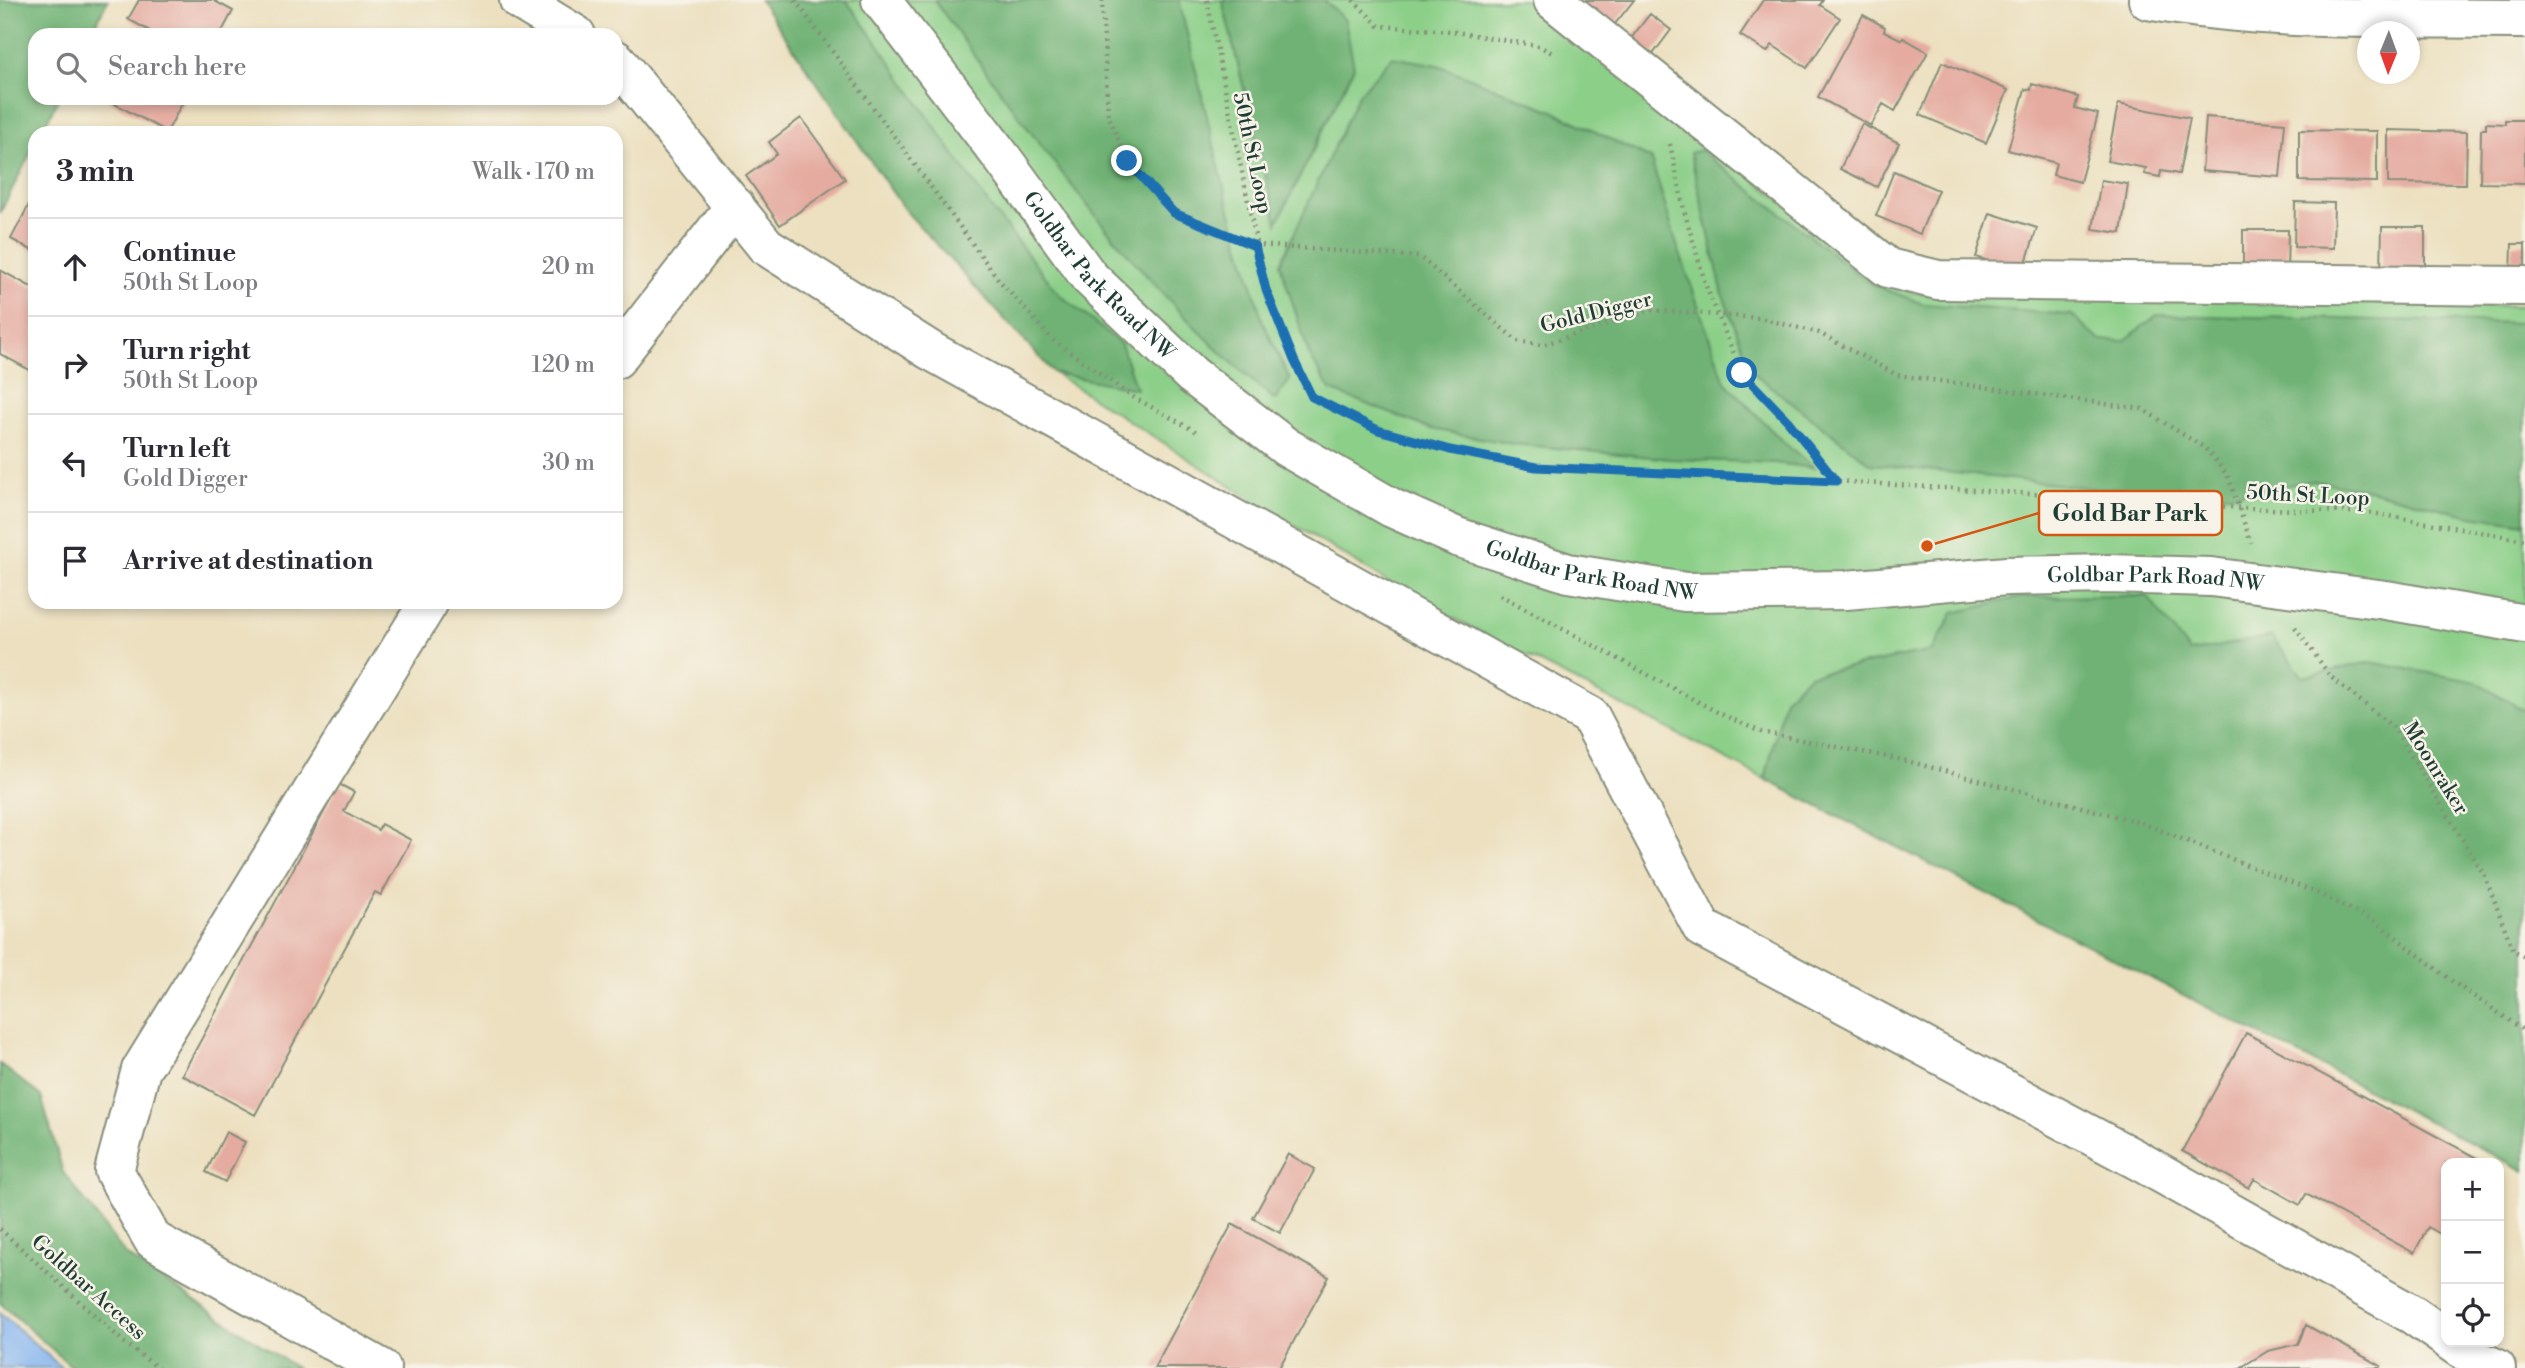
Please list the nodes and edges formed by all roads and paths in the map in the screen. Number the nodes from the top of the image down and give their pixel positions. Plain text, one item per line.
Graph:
1 (519, 0) edge
2 (881, 0) edge
3 (1102, 0) edge
4 (1206, 0) edge
5 (1353, 0) edge
6 (1553, 0) edge
7 (2148, 0) edge
8 (2331, 8) edge
9 (2525, 19) edge
10 (565, 28) edge
11 (1563, 59) dead end
12 (623, 69) edge
13 (1669, 139) dead end
14 (734, 206) junction
15 (1255, 246) junction
16 (2525, 286) edge
17 (623, 350) edge
18 (1836, 481) junction
19 (2525, 540) edge
20 (2264, 584) junction
21 (425, 609) edge
22 (2525, 624) edge
23 (2525, 957) edge
24 (0, 1229) edge
25 (2468, 1355) edge
26 (158, 1368) edge
27 (381, 1368) edge

1 - 10 street
2 - 20 street, Goldbar Park Road NW
3 - 15 path, Gold Digger
4 - 15 path, 50th St Loop
5 - 11 path
6 - 16 street
7 - 8 street
8 - 9 street
12 - 14 street
13 - 18 path
14 - 17 street
14 - 25 street
15 - 18 path, 50th St Loop
15 - 20 path, Gold Digger
18 - 19 path, 50th St Loop
20 - 22 street, Goldbar Park Road NW
20 - 23 path, Moonraker
21 - 27 street
24 - 26 path, Goldbar Access

